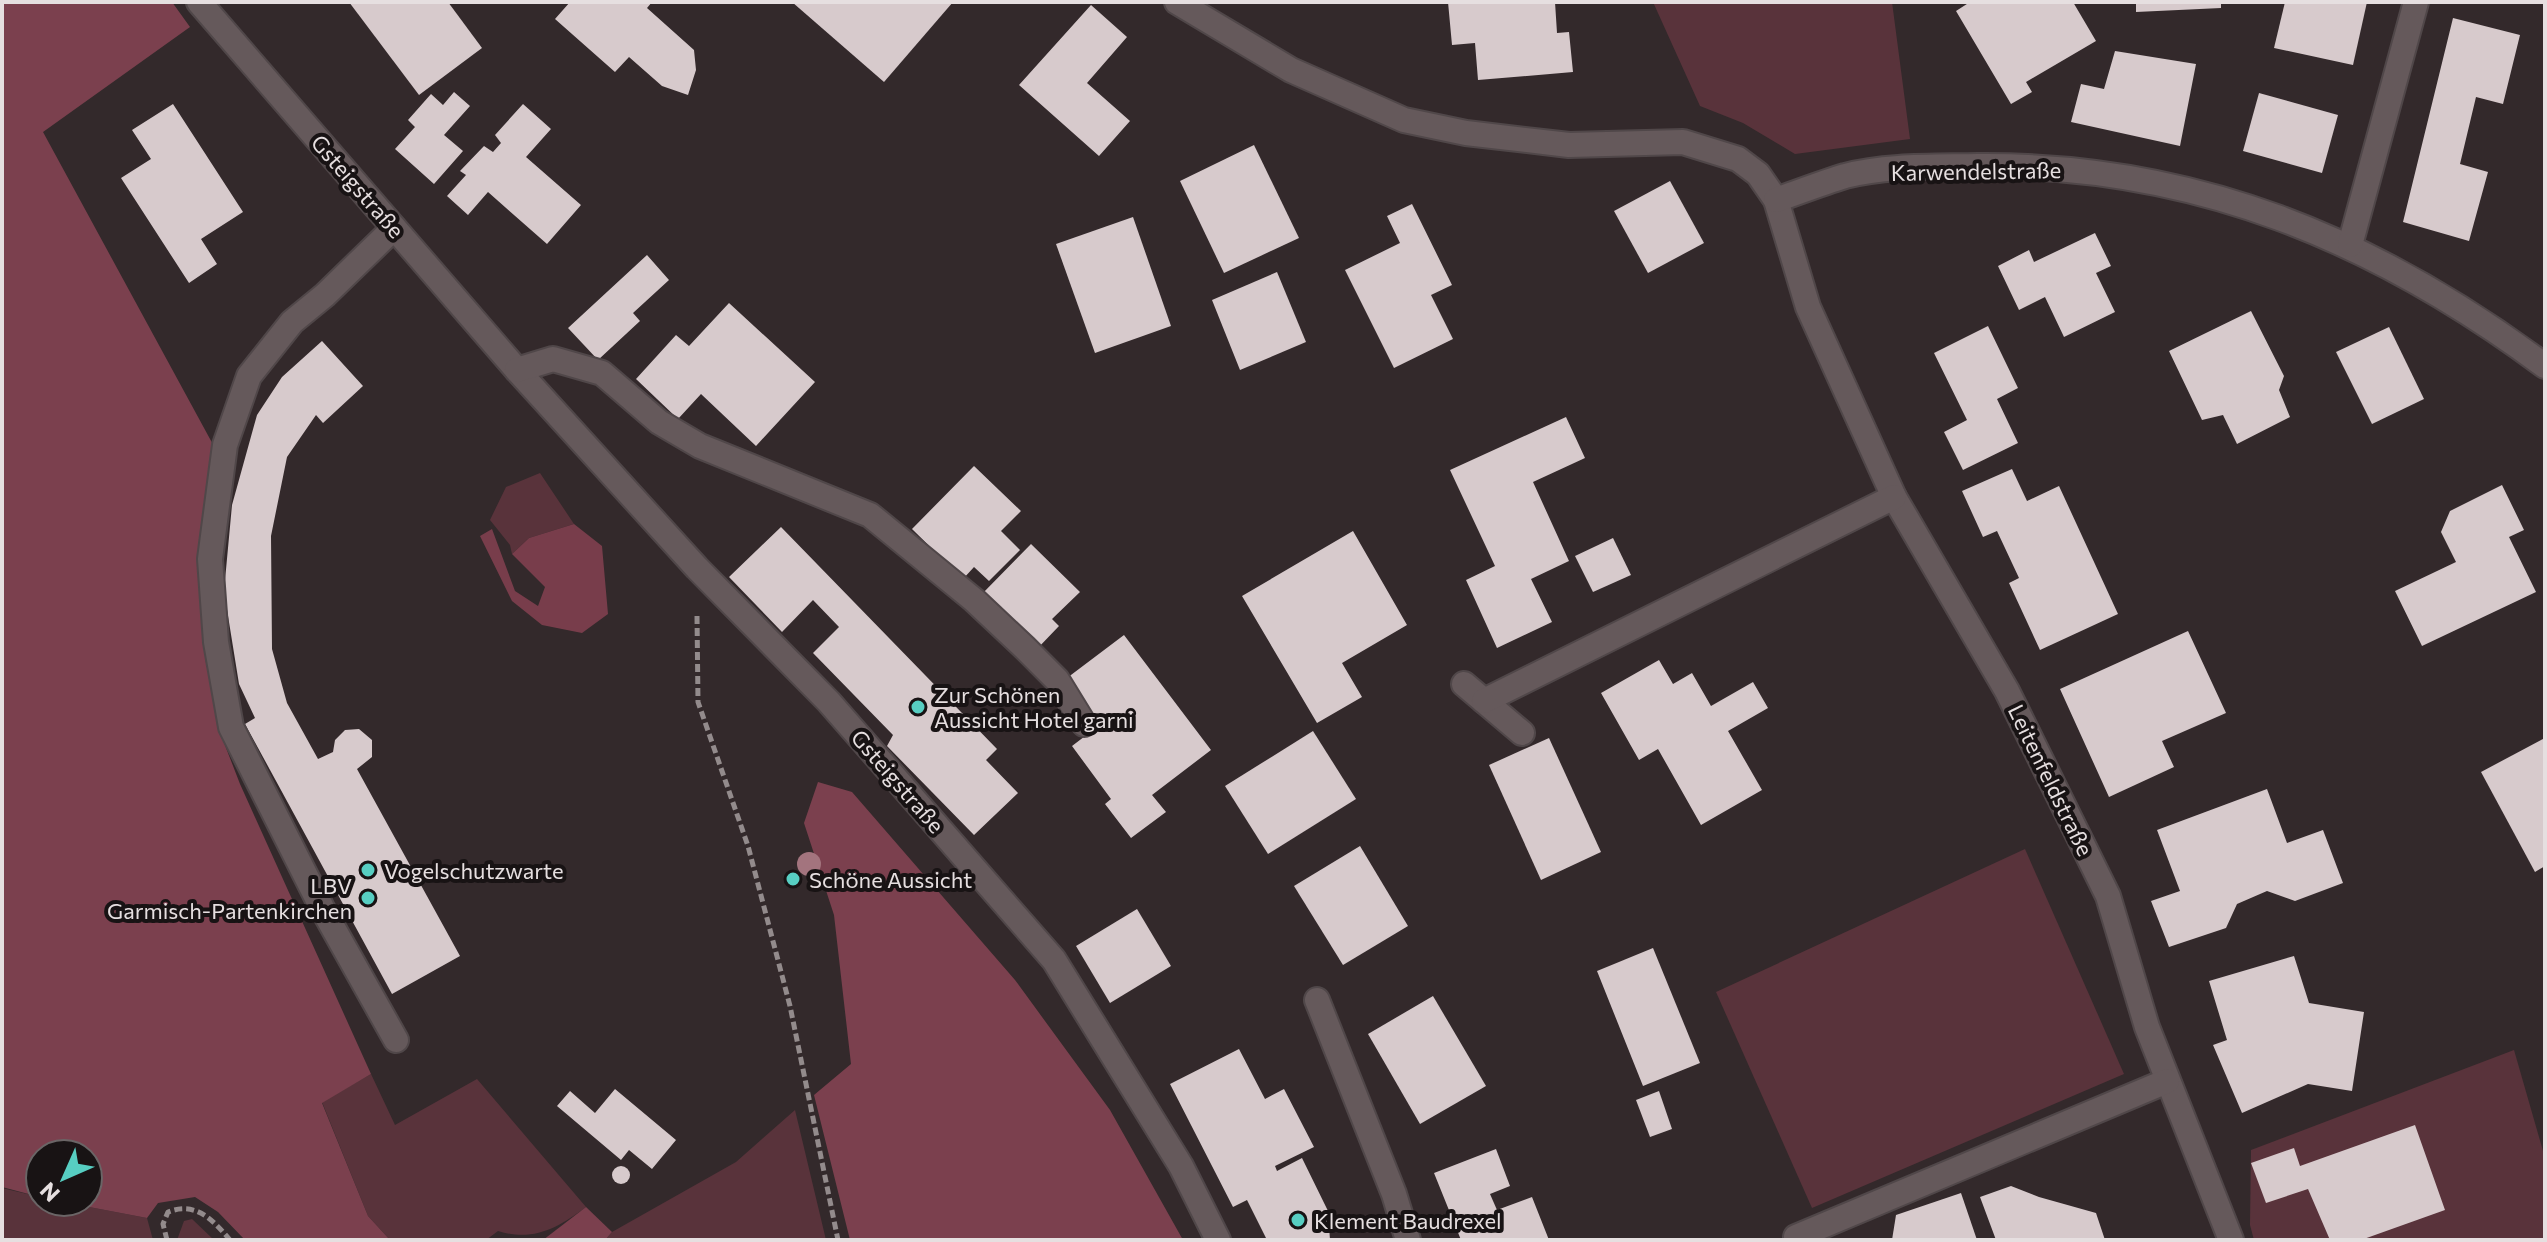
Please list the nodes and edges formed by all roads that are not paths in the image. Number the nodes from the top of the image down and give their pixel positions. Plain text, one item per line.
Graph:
1 (199, 2) edge
2 (1177, 2) edge
3 (2416, 2) edge
4 (1776, 200) junction
5 (394, 228) junction
6 (2350, 245) junction
7 (2545, 366) edge
8 (517, 370) junction
9 (1894, 497) junction
10 (1464, 684) dead end
11 (1484, 701) junction
12 (1084, 724) dead end
13 (1522, 733) dead end
14 (1317, 1000) dead end
15 (396, 1040) dead end
16 (2167, 1081) junction
17 (1796, 1237) dead end
18 (1218, 1240) edge
19 (1408, 1240) edge
20 (2231, 1240) edge

1 - 5 street, Gsteigstraße
2 - 4 street
3 - 6 street
4 - 6 street, Karwendelstraße
4 - 9 street, Leitenfeldstraße
5 - 8 street, Gsteigstraße
5 - 15 street
6 - 7 street, Karwendelstraße
8 - 12 street
8 - 18 street, Gsteigstraße
9 - 11 street
9 - 16 street, Leitenfeldstraße
10 - 11 street
11 - 13 street
14 - 19 street
16 - 17 street
16 - 20 street, Leitenfeldstraße

